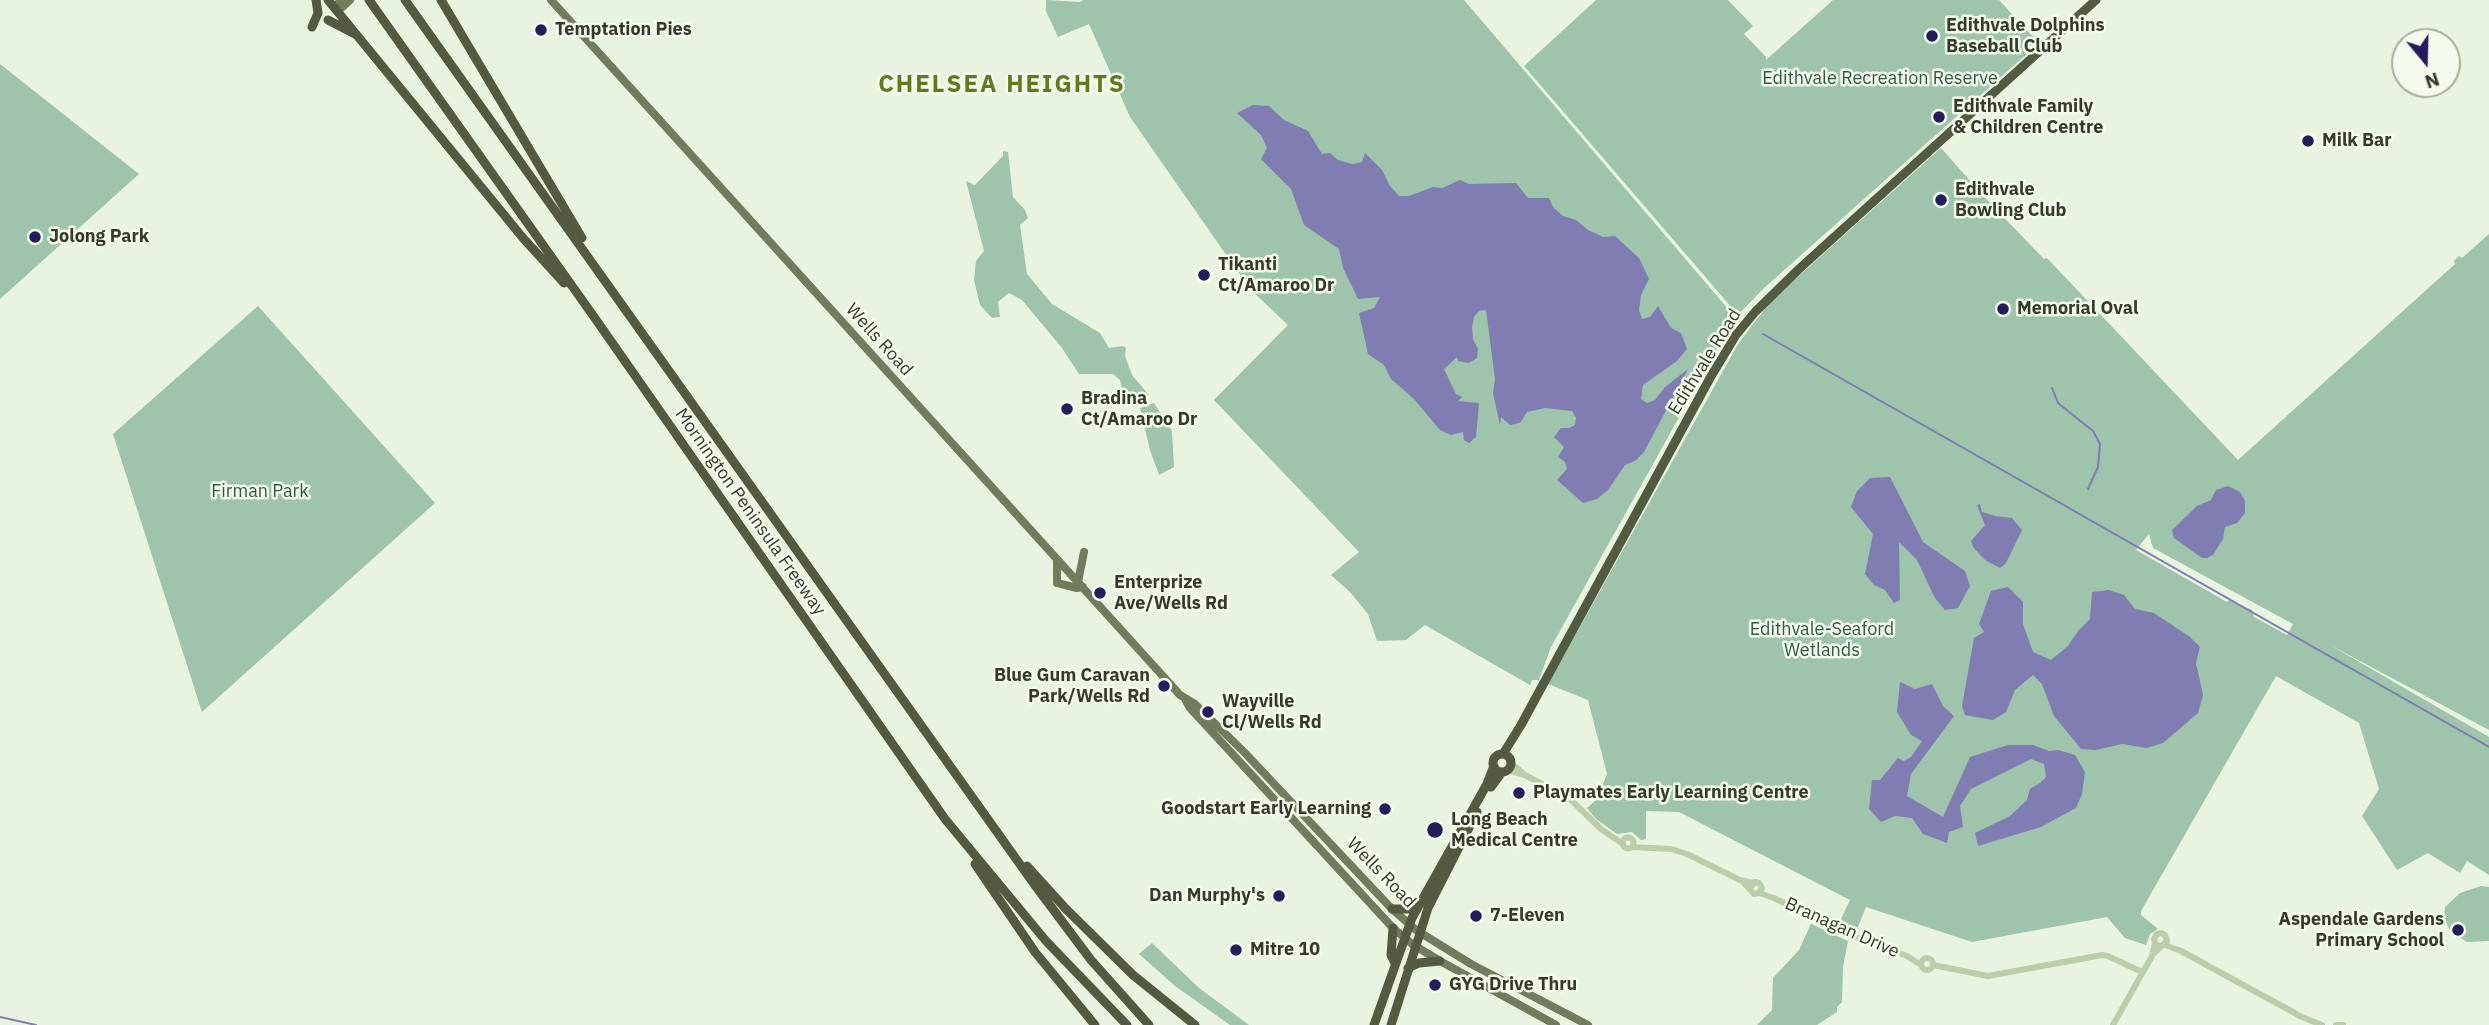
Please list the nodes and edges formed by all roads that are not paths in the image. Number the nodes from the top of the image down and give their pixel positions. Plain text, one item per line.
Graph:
1 (316, 0) edge
2 (350, 0) edge
3 (405, 0) edge
4 (441, 0) edge
5 (551, 0) edge
6 (2096, 0) edge
7 (336, 4) edge
8 (371, 4) edge
9 (328, 20) dead end
10 (312, 27) dead end
11 (360, 37) junction
12 (612, 291) junction
13 (592, 314) junction
14 (1084, 552) dead end
15 (1057, 560) junction
16 (1080, 584) junction
17 (1186, 700) junction
18 (1505, 764) junction
19 (973, 800) junction
20 (945, 819) junction
21 (1392, 909) junction
22 (1417, 909) junction
23 (1409, 925) junction
24 (1393, 928) junction
25 (1419, 932) junction
26 (1405, 938) junction
27 (1415, 946) junction
28 (1440, 961) junction
29 (1395, 963) junction
30 (1408, 968) junction
31 (2141, 974) junction
32 (2318, 1024) edge
33 (1095, 1025) edge
34 (1127, 1025) edge
35 (1149, 1025) edge
36 (1195, 1025) edge
37 (1374, 1025) edge
38 (1391, 1025) edge
39 (1556, 1025) edge
40 (1588, 1025) edge
41 (2113, 1025) edge
42 (2334, 1025) edge
43 (2343, 1025) edge

1 - 10 highway
2 - 7 main road
3 - 12 highway, Mornington Peninsula Freeway
4 - 12 highway
5 - 15 main road, Wells Road
6 - 18 highway, Edithvale Road
7 - 11 highway
8 - 13 highway, Mornington Peninsula Freeway
9 - 11 highway
11 - 13 highway
12 - 19 highway, Mornington Peninsula Freeway
13 - 20 highway, Mornington Peninsula Freeway
14 - 16 main road
15 - 16 main road, Wells Road
15 - 16 main road
16 - 17 main road, Wells Road
17 - 21 main road, Wells Road
17 - 24 main road, Wells Road
18 - 22 highway, Edithvale Road
18 - 25 highway, Edithvale Road
18 - 31 street, Branagan Drive
19 - 35 highway, Mornington Peninsula Freeway
19 - 36 highway
20 - 33 highway
20 - 34 highway, Mornington Peninsula Freeway
21 - 22 highway
21 - 23 main road, Wells Road
22 - 23 highway, Edithvale Road
23 - 25 main road, Wells Road
23 - 26 highway, Edithvale Road
24 - 26 main road, Wells Road
24 - 29 highway
25 - 27 highway, Edithvale Road
25 - 40 main road, Wells Road
26 - 27 main road, Wells Road
26 - 29 highway, Edithvale Road
27 - 28 main road, Wells Road
27 - 30 highway, Edithvale Road
28 - 30 highway
28 - 39 main road, Wells Road
29 - 37 highway, Edithvale Road
30 - 38 highway, Edithvale Road
31 - 32 street
31 - 41 street
32 - 42 street
42 - 43 street

